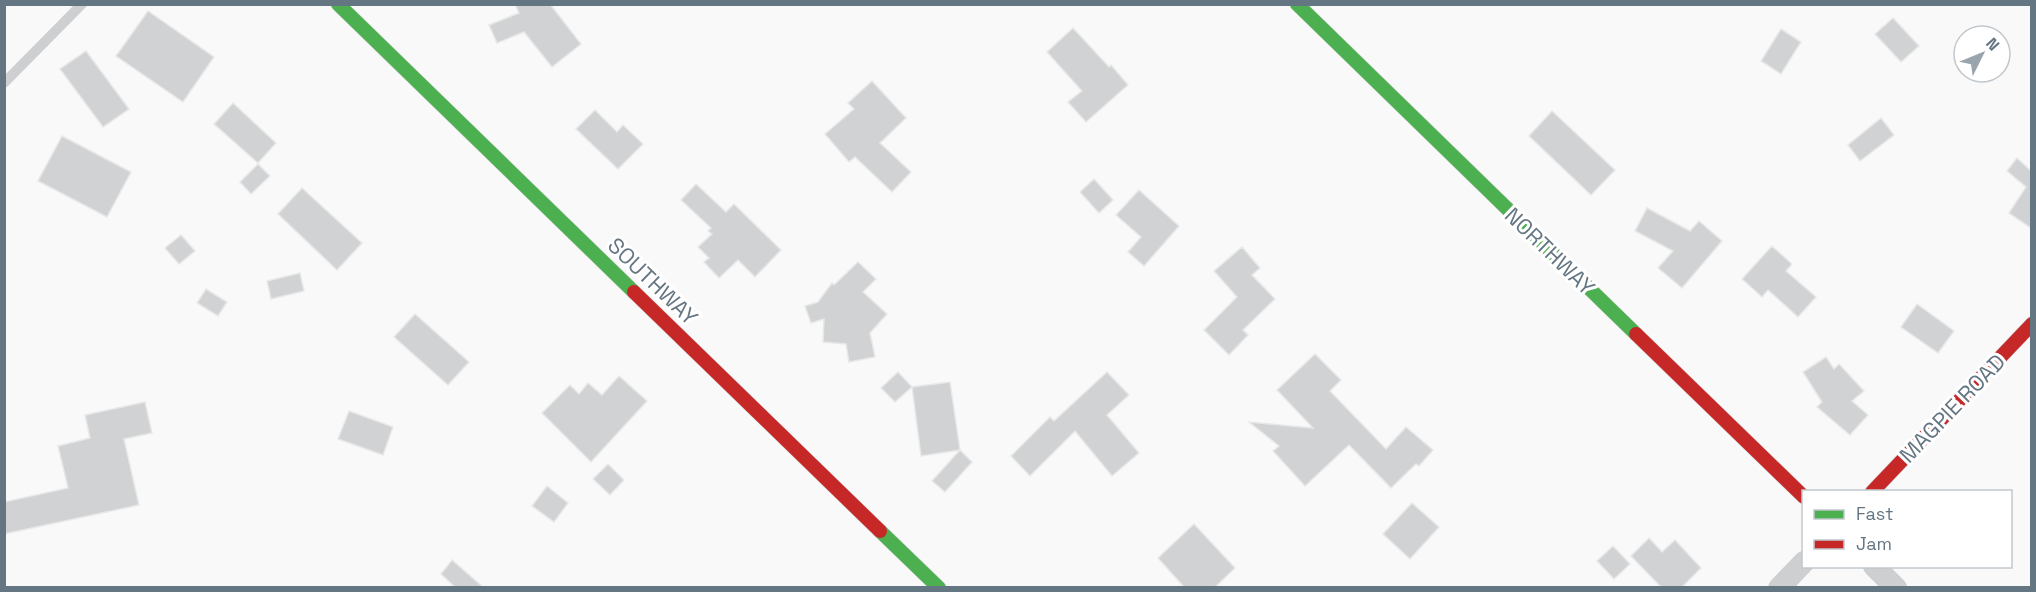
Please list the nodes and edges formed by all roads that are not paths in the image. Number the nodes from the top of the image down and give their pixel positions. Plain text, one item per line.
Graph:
1 (82, 4) edge
2 (338, 4) edge
3 (1297, 4) edge
4 (4, 82) edge
5 (2031, 324) edge
6 (1874, 490) edge
7 (1802, 496) edge
8 (1802, 563) edge
9 (1875, 568) edge
10 (939, 588) edge
11 (1779, 588) edge
12 (1896, 588) edge

1 - 4 lane
2 - 10 street, SOUTHWAY
3 - 7 street, NORTHWAY
5 - 6 street, MAGPIE ROAD
8 - 11 street
9 - 12 street

